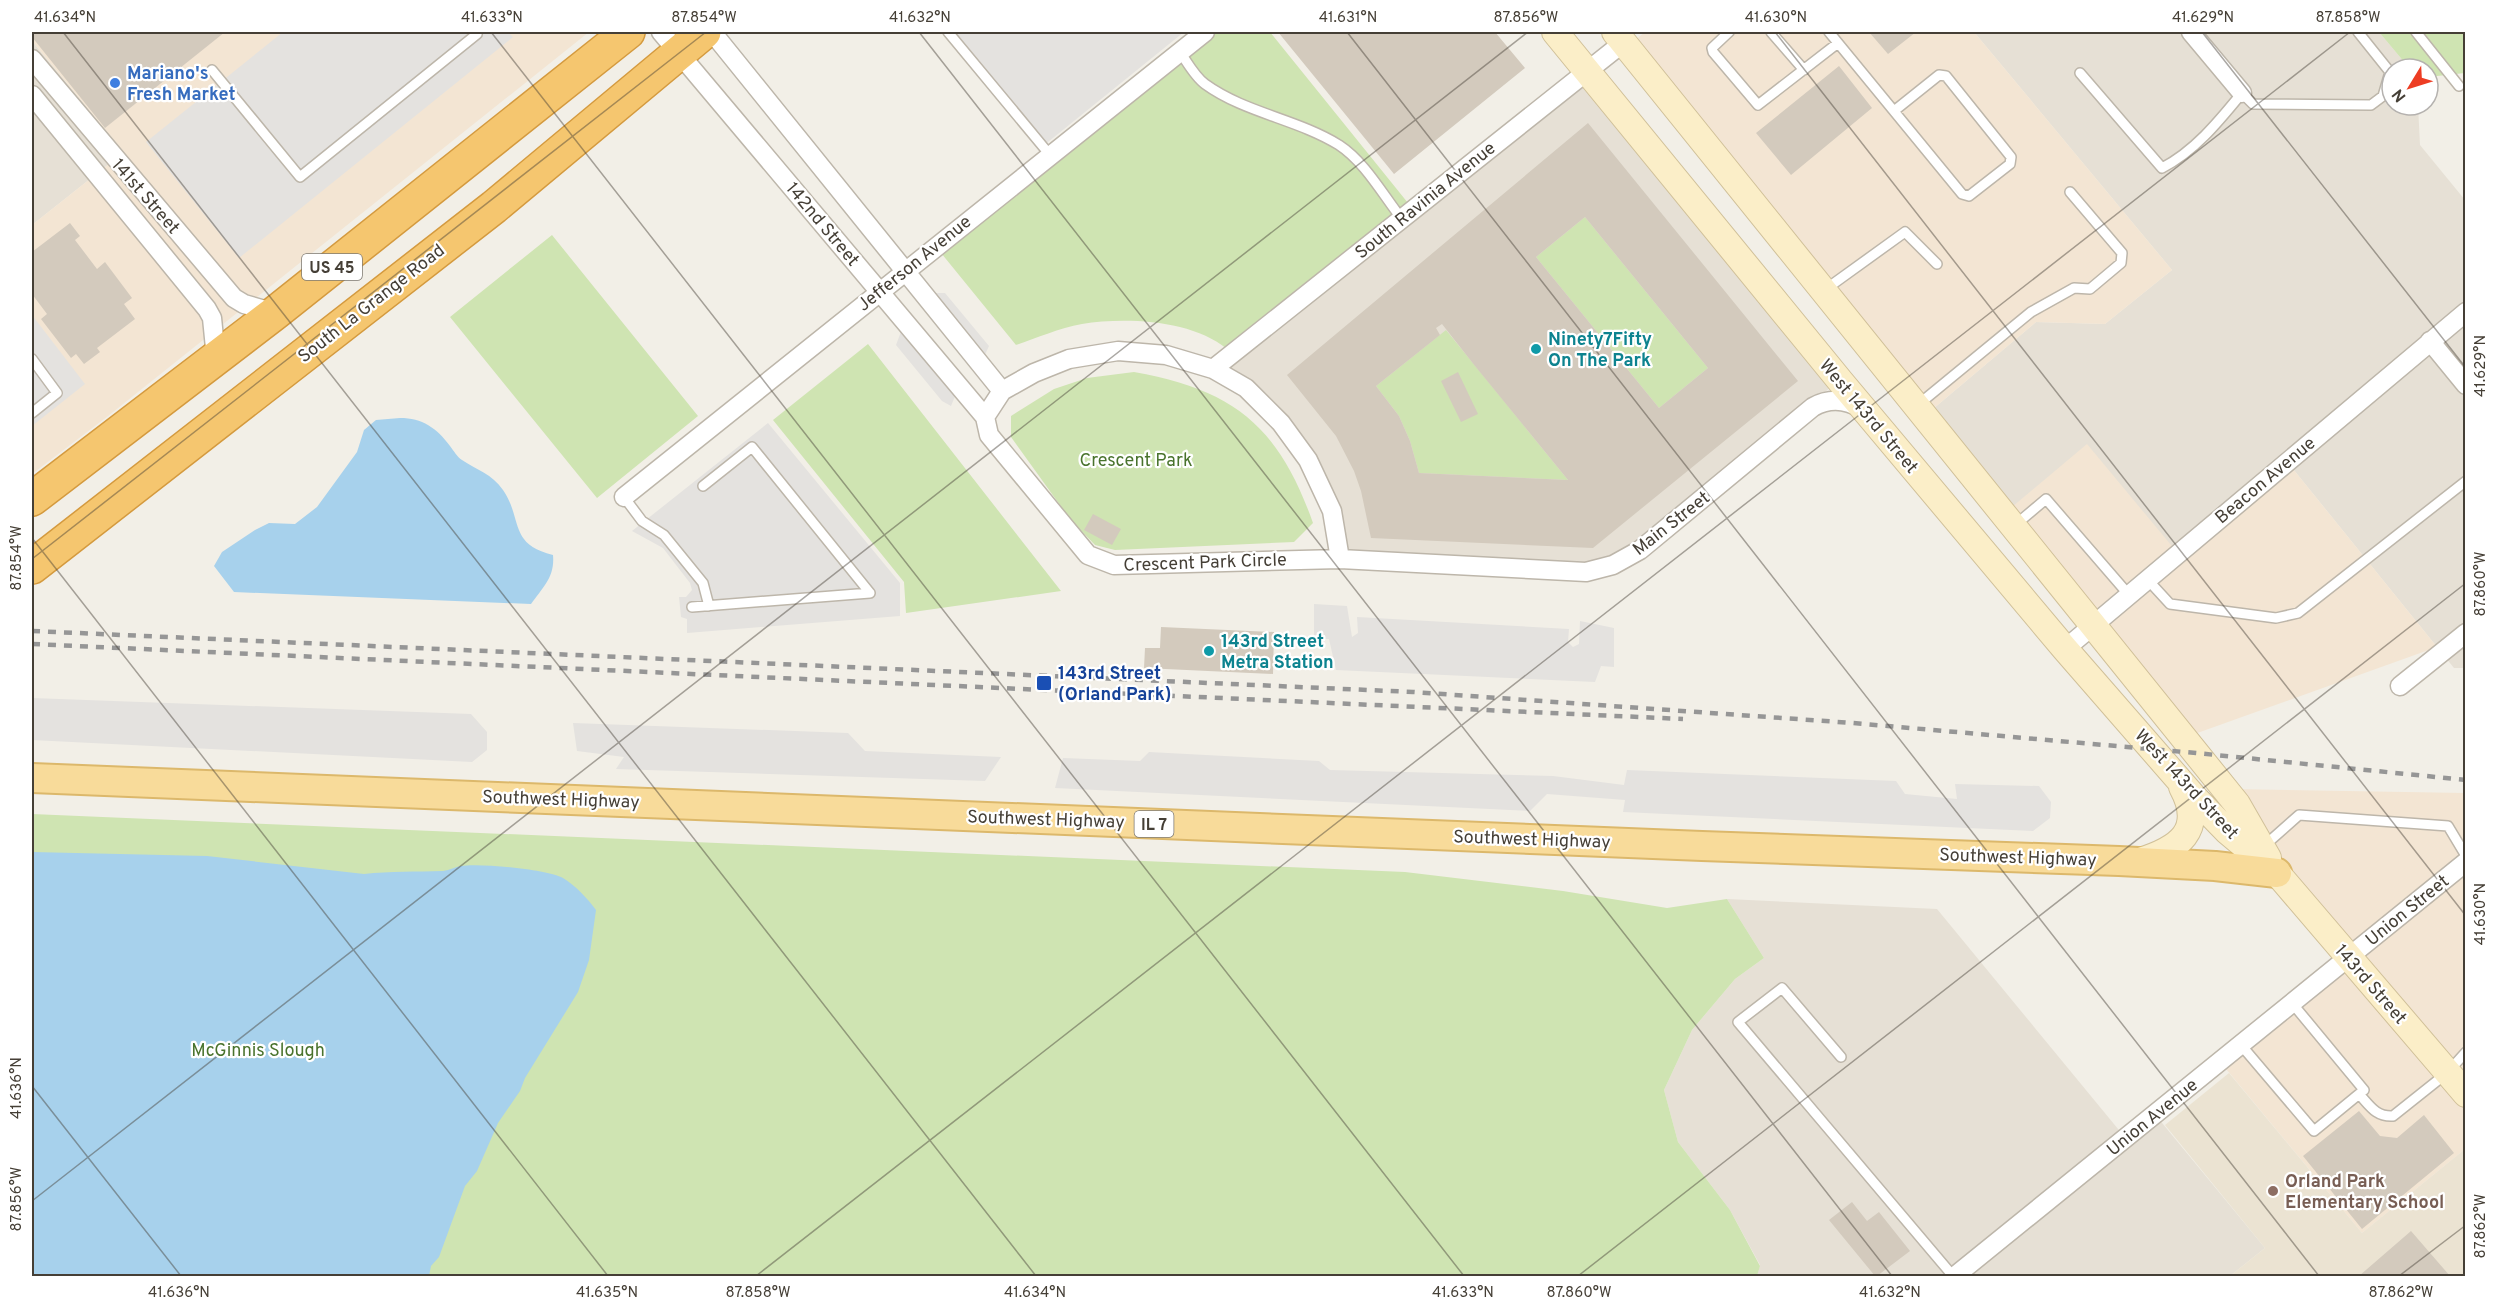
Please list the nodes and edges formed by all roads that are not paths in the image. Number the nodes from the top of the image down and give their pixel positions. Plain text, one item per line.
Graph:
1 (476, 32) edge
2 (628, 32) edge
3 (704, 32) edge
4 (712, 32) edge
5 (948, 32) edge
6 (1205, 32) edge
7 (1555, 32) edge
8 (1729, 32) edge
9 (1771, 32) edge
10 (1829, 32) edge
11 (2191, 32) edge
12 (2358, 32) edge
13 (2416, 32) edge
14 (1625, 35) edge
15 (670, 42) edge
16 (1838, 43) junction
17 (1180, 52) junction
18 (32, 59) edge
19 (212, 70) dead end
20 (1804, 70) junction
21 (1587, 71) junction
22 (2080, 73) dead end
23 (2459, 86) dead end
24 (2242, 93) junction
25 (32, 95) edge
26 (1894, 111) junction
27 (1050, 155) junction
28 (2070, 192) dead end
29 (1402, 219) junction
30 (1938, 264) dead end
31 (905, 271) junction
32 (880, 290) junction
33 (1824, 291) junction
34 (2466, 312) edge
35 (275, 313) junction
36 (2430, 341) junction
37 (1814, 349) junction
38 (216, 358) junction
39 (32, 359) edge
40 (1213, 369) junction
41 (2466, 385) edge
42 (1002, 391) junction
43 (1917, 406) junction
44 (1864, 410) junction
45 (1806, 411) junction
46 (32, 413) edge
47 (985, 417) junction
48 (2466, 481) edge
49 (703, 486) dead end
50 (624, 497) joint
51 (32, 499) edge
52 (2013, 526) junction
53 (1340, 559) junction
54 (32, 567) edge
55 (2147, 579) junction
56 (2129, 595) junction
57 (709, 606) junction
58 (692, 607) dead end
59 (2093, 625) junction
60 (2466, 633) edge
61 (2065, 649) junction
62 (2400, 686) dead end
63 (2174, 774) junction
64 (32, 778) edge
65 (2258, 851) junction
66 (2466, 856) edge
67 (2139, 862) junction
68 (2466, 862) edge
69 (2277, 873) junction
70 (2348, 958) junction
71 (2292, 1004) junction
72 (2241, 1045) junction
73 (2466, 1052) edge
74 (1841, 1057) dead end
75 (2447, 1073) junction
76 (2359, 1094) junction
77 (2466, 1094) edge
78 (1954, 1276) edge

1 - 19 lane
2 - 35 highway, US 45
3 - 15 highway, South La Grange Road / US 45
4 - 31 street, 142nd Street
5 - 27 lane
6 - 17 street, Jefferson Avenue
7 - 21 main road, West 143rd Street
8 - 20 lane
9 - 20 lane
10 - 16 lane
11 - 24 street
12 - 24 lane
13 - 23 lane
14 - 21 street, South Ravinia Avenue
14 - 33 main road, West 143rd Street
15 - 32 street, 142nd Street
15 - 54 highway, South La Grange Road / US 45
16 - 20 lane
16 - 26 lane
17 - 27 street, Jefferson Avenue
17 - 29 lane
18 - 35 street, 141st Street
21 - 29 street, South Ravinia Avenue
21 - 37 main road, West 143rd Street
22 - 24 lane
25 - 38 street, 141st Street
26 - 26 lane
27 - 31 street, Jefferson Avenue
28 - 43 lane
29 - 40 street, South Ravinia Avenue
30 - 33 lane
31 - 32 street, Jefferson Avenue
31 - 42 street, 142nd Street
32 - 47 street, 142nd Street
32 - 50 street, Jefferson Avenue
33 - 43 main road, West 143rd Street
34 - 36 street, Beacon Avenue
35 - 38 highway, US 45
36 - 41 street
36 - 55 street, Beacon Avenue
37 - 44 main road, West 143rd Street
37 - 45 street
38 - 51 highway, US 45
39 - 46 lane
40 - 42 street
40 - 53 street
42 - 47 street
43 - 52 main road, West 143rd Street
44 - 45 street, Main Street
44 - 61 main road, West 143rd Street
45 - 53 street, Main Street
47 - 53 street, Crescent Park Circle
48 - 55 lane
49 - 57 lane
50 - 57 lane
52 - 56 lane
52 - 59 main road, West 143rd Street
55 - 56 street, Beacon Avenue
56 - 59 street, Beacon Avenue
57 - 58 lane
59 - 61 street, Beacon Avenue
59 - 65 main road, West 143rd Street
60 - 62 street
61 - 63 main road, West 143rd Street
63 - 65 main road, West 143rd Street
63 - 67 main road
64 - 67 main road, Southwest Highway / IL 7
65 - 66 lane
65 - 69 main road, West 143rd Street
67 - 69 main road, Southwest Highway / IL 7
68 - 70 street, Union Street
69 - 70 main road, 143rd Street
70 - 71 street, Union Avenue
70 - 75 main road, 143rd Street
71 - 72 street, Union Avenue
71 - 76 lane
72 - 76 lane
72 - 78 street, Union Avenue
73 - 75 lane
74 - 78 lane
75 - 76 lane
75 - 77 main road, 143rd Street

